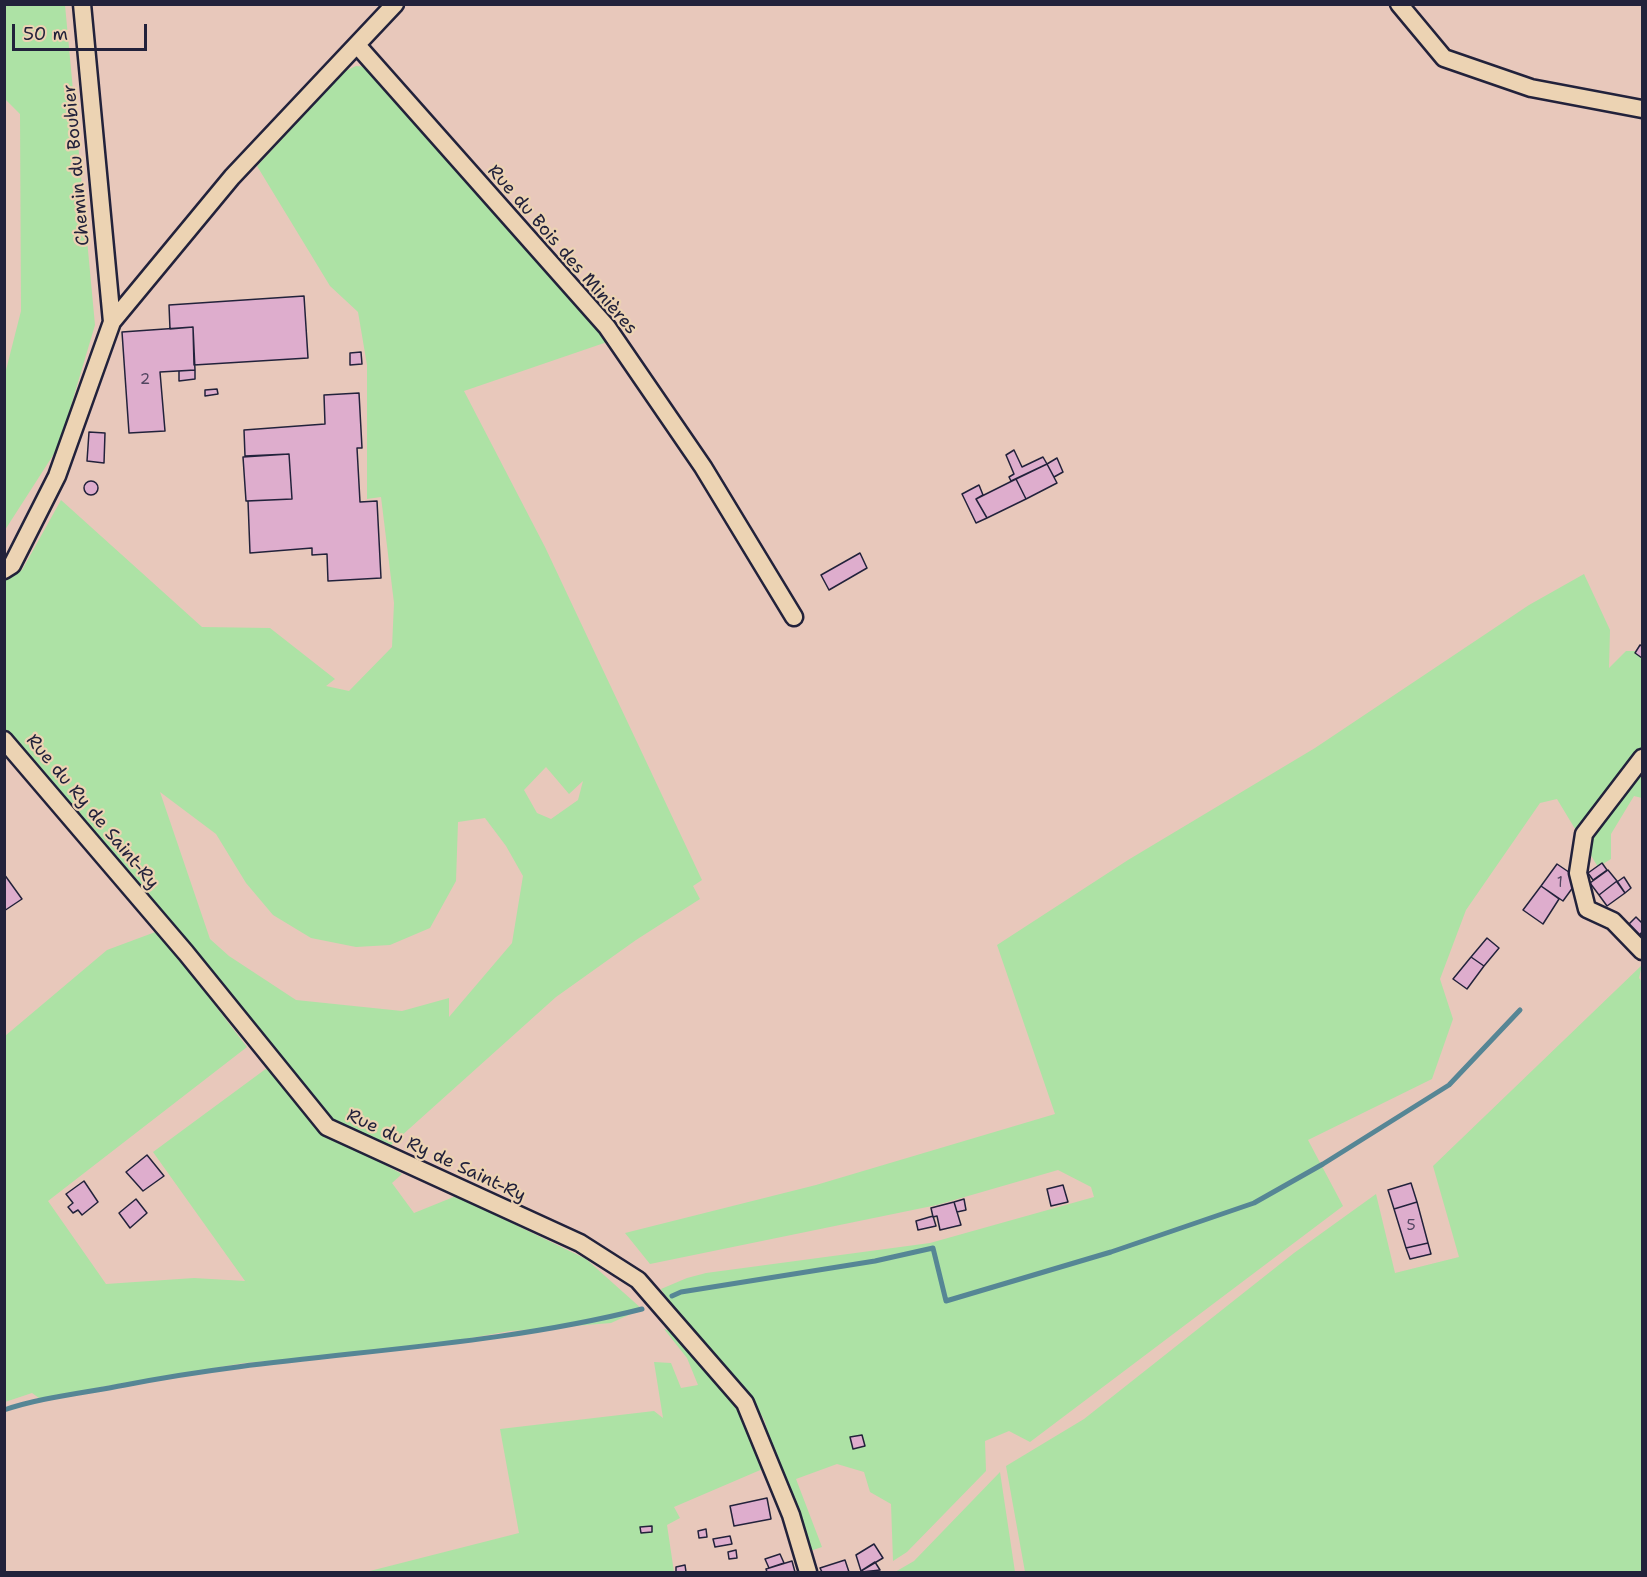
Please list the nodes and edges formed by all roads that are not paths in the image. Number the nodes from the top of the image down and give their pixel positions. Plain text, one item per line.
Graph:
1 (82, 4) edge
2 (395, 4) edge
3 (1399, 4) edge
4 (357, 45) junction
5 (1642, 109) edge
6 (112, 322) junction
7 (4, 570) edge
8 (794, 617) dead end
9 (4, 740) edge
10 (1642, 758) edge
11 (1642, 951) edge
12 (808, 1572) edge

1 - 6 street, Chemin du Boubier
2 - 4 street
3 - 5 street
4 - 6 street
4 - 8 street, Rue du Bois des Minières
6 - 7 street
9 - 12 street, Rue du Ry de Saint-Ry
10 - 11 street

